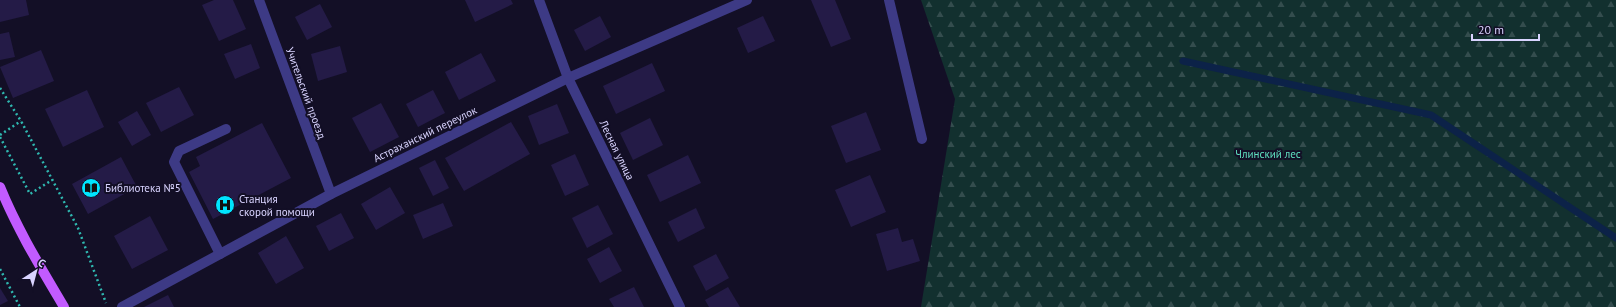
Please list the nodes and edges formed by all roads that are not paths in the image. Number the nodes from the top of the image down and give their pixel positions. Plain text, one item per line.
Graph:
1 (259, 0) edge
2 (539, 0) edge
3 (747, 0) edge
4 (889, 0) edge
5 (568, 78) junction
6 (226, 129) dead end
7 (922, 139) dead end
8 (0, 187) edge
9 (331, 194) junction
10 (220, 254) junction
11 (64, 307) edge
12 (122, 307) edge
13 (680, 307) edge

1 - 9 street, Учительский проезд
2 - 5 street, Лесная улица
3 - 5 street, Астраханский переулок
4 - 7 street
5 - 9 street, Астраханский переулок
5 - 13 street, Лесная улица
6 - 10 street
8 - 11 main road
9 - 10 street, Астраханский переулок
10 - 12 street, Астраханский переулок

